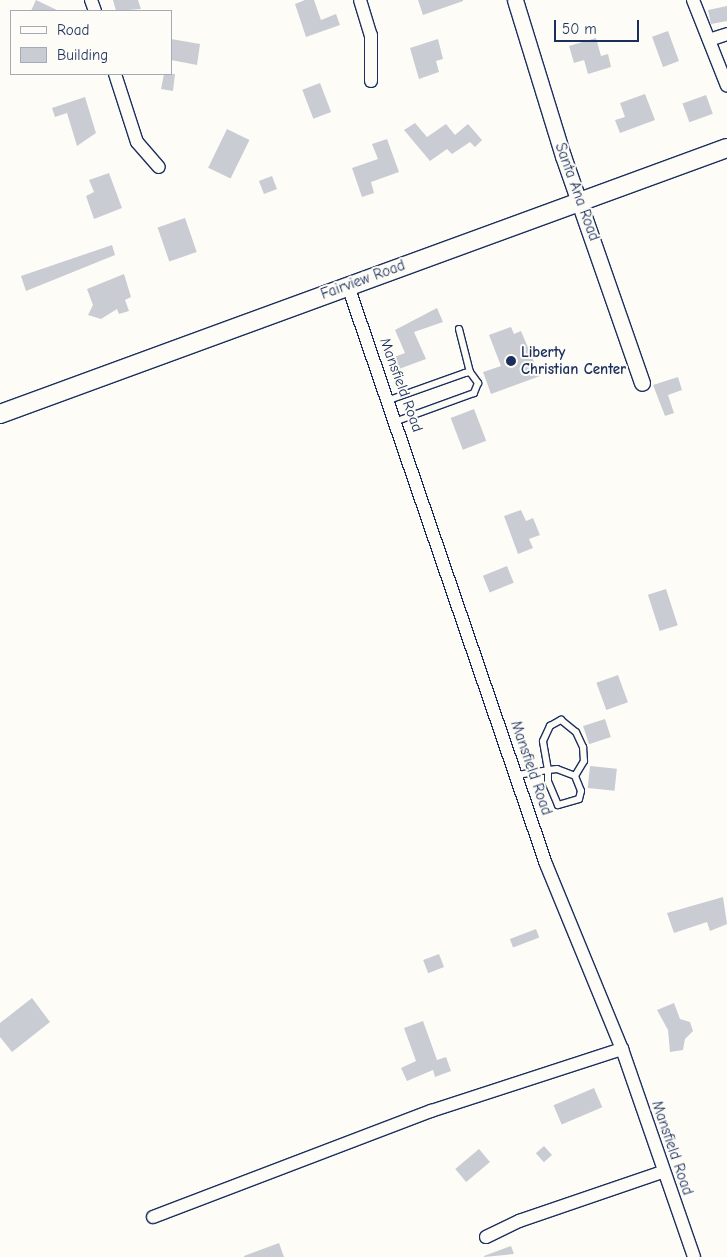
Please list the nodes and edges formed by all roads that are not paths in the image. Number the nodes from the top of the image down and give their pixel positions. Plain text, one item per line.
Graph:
1 (360, 0) edge
2 (515, 0) edge
3 (693, 0) edge
4 (727, 34) edge
5 (709, 40) junction
6 (114, 75) edge
7 (371, 81) dead end
8 (727, 86) edge
9 (727, 148) edge
10 (159, 167) dead end
11 (579, 202) junction
12 (348, 286) junction
13 (459, 328) dead end
14 (470, 372) junction
15 (642, 383) dead end
16 (389, 400) junction
17 (0, 414) edge
18 (397, 421) junction
19 (548, 770) junction
20 (516, 775) junction
21 (575, 776) junction
22 (622, 1049) junction
23 (662, 1172) junction
24 (153, 1217) dead end
25 (486, 1237) dead end
26 (694, 1257) edge

1 - 7 street
2 - 11 street, Santa Ana Road
3 - 5 street
4 - 5 street
5 - 8 street
6 - 10 street
9 - 11 main road, Fairview Road
11 - 12 main road, Fairview Road
11 - 15 street, Santa Ana Road
12 - 16 street, Mansfield Road
12 - 17 main road, Fairview Road
13 - 14 lane
14 - 16 lane
14 - 18 lane
16 - 18 street, Mansfield Road
18 - 20 street, Mansfield Road
19 - 20 lane
19 - 21 lane
19 - 21 lane
19 - 21 lane
20 - 22 street, Mansfield Road
22 - 23 street, Mansfield Road
22 - 24 street
23 - 25 street
23 - 26 street, Mansfield Road

